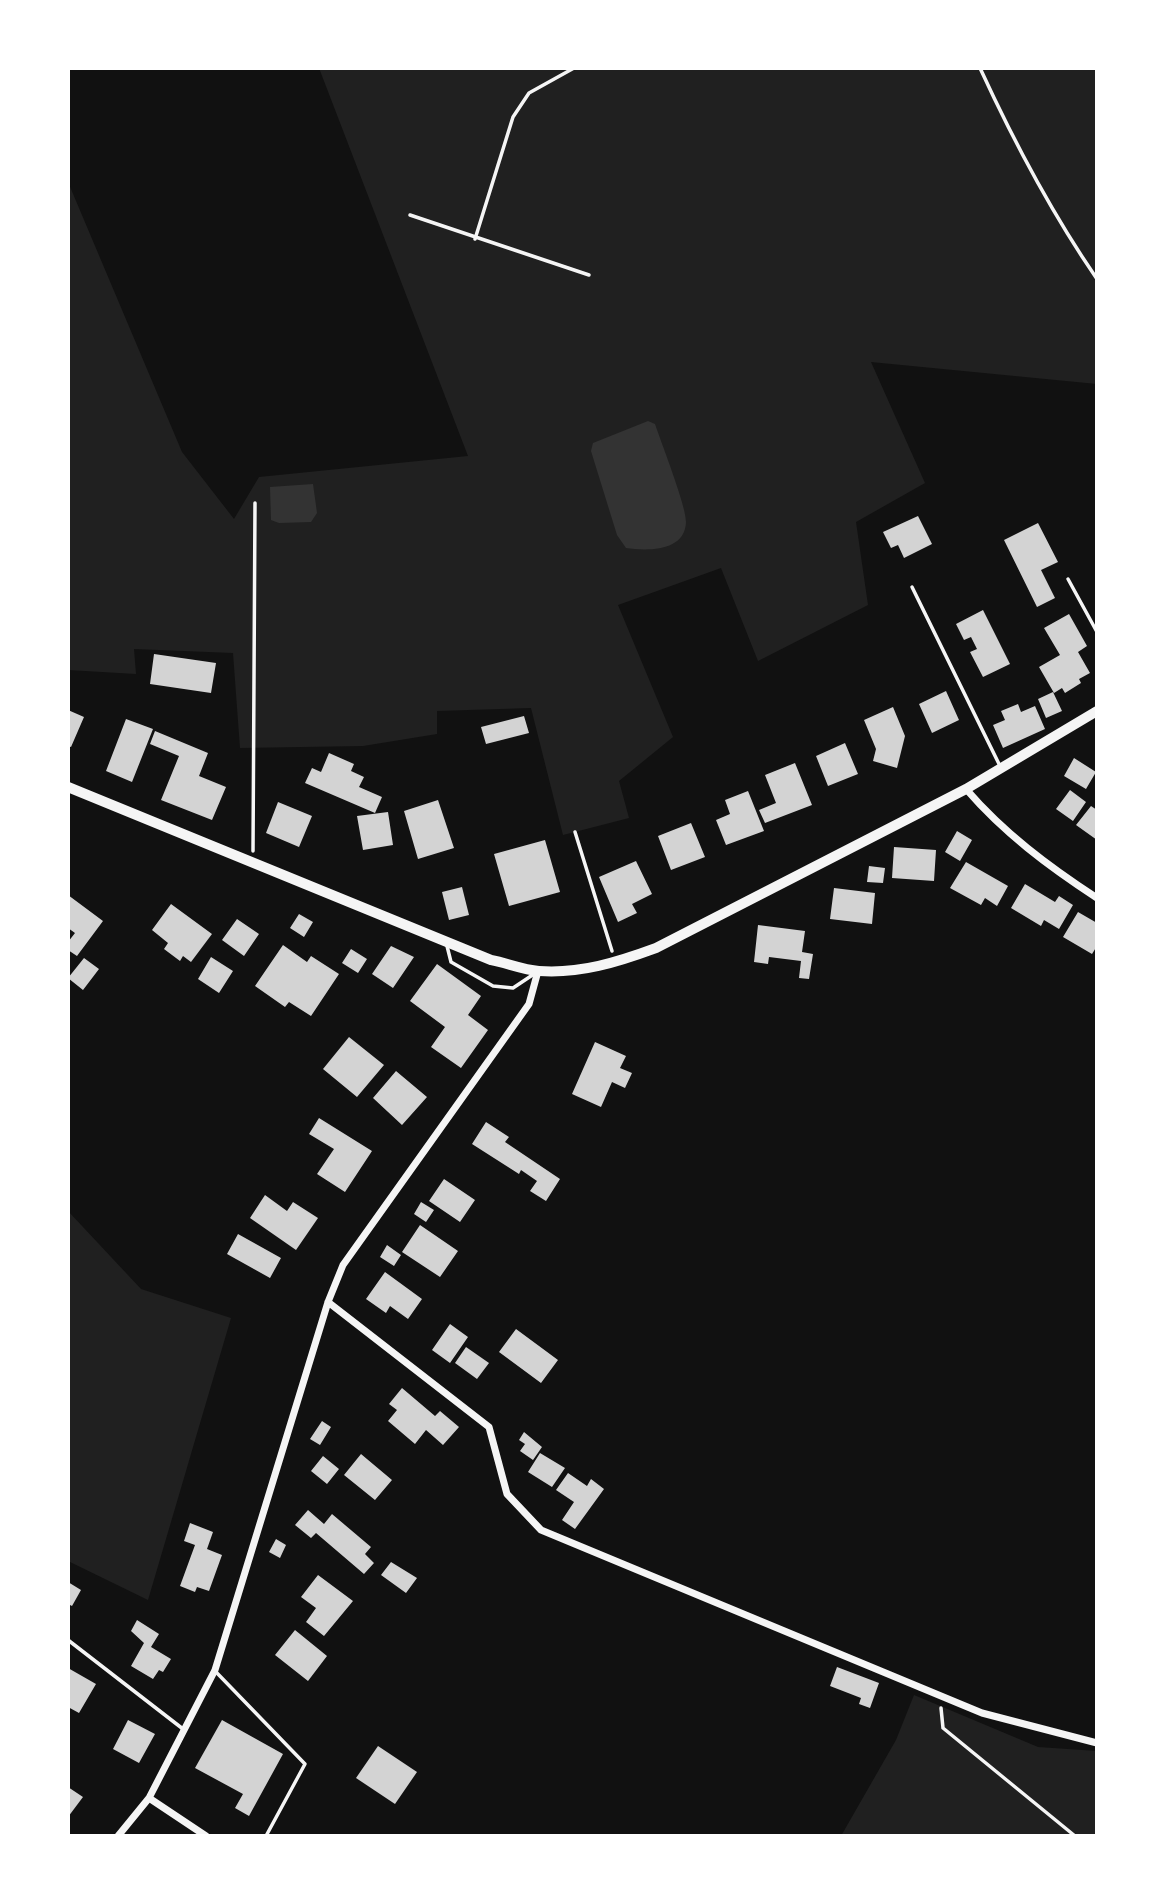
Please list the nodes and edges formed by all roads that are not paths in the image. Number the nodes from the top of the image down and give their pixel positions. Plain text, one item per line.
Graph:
1 (1068, 579) dead end
2 (912, 587) dead end
3 (1097, 632) edge
4 (1097, 711) edge
5 (1001, 768) junction
6 (68, 787) edge
7 (965, 789) junction
8 (1097, 898) edge
9 (447, 944) junction
10 (538, 971) junction
11 (328, 1302) junction
12 (68, 1640) edge
13 (215, 1670) junction
14 (184, 1730) junction
15 (1097, 1743) edge
16 (149, 1798) junction
17 (118, 1836) edge
18 (206, 1836) edge
19 (266, 1836) edge

1 - 3 lane
2 - 5 lane
4 - 5 street
5 - 7 street
6 - 9 street
7 - 8 street
7 - 10 street
9 - 10 street
9 - 10 lane
10 - 11 street
11 - 13 street
11 - 15 street
12 - 14 lane
13 - 14 street
13 - 19 lane
14 - 16 street
16 - 17 street
16 - 18 street

